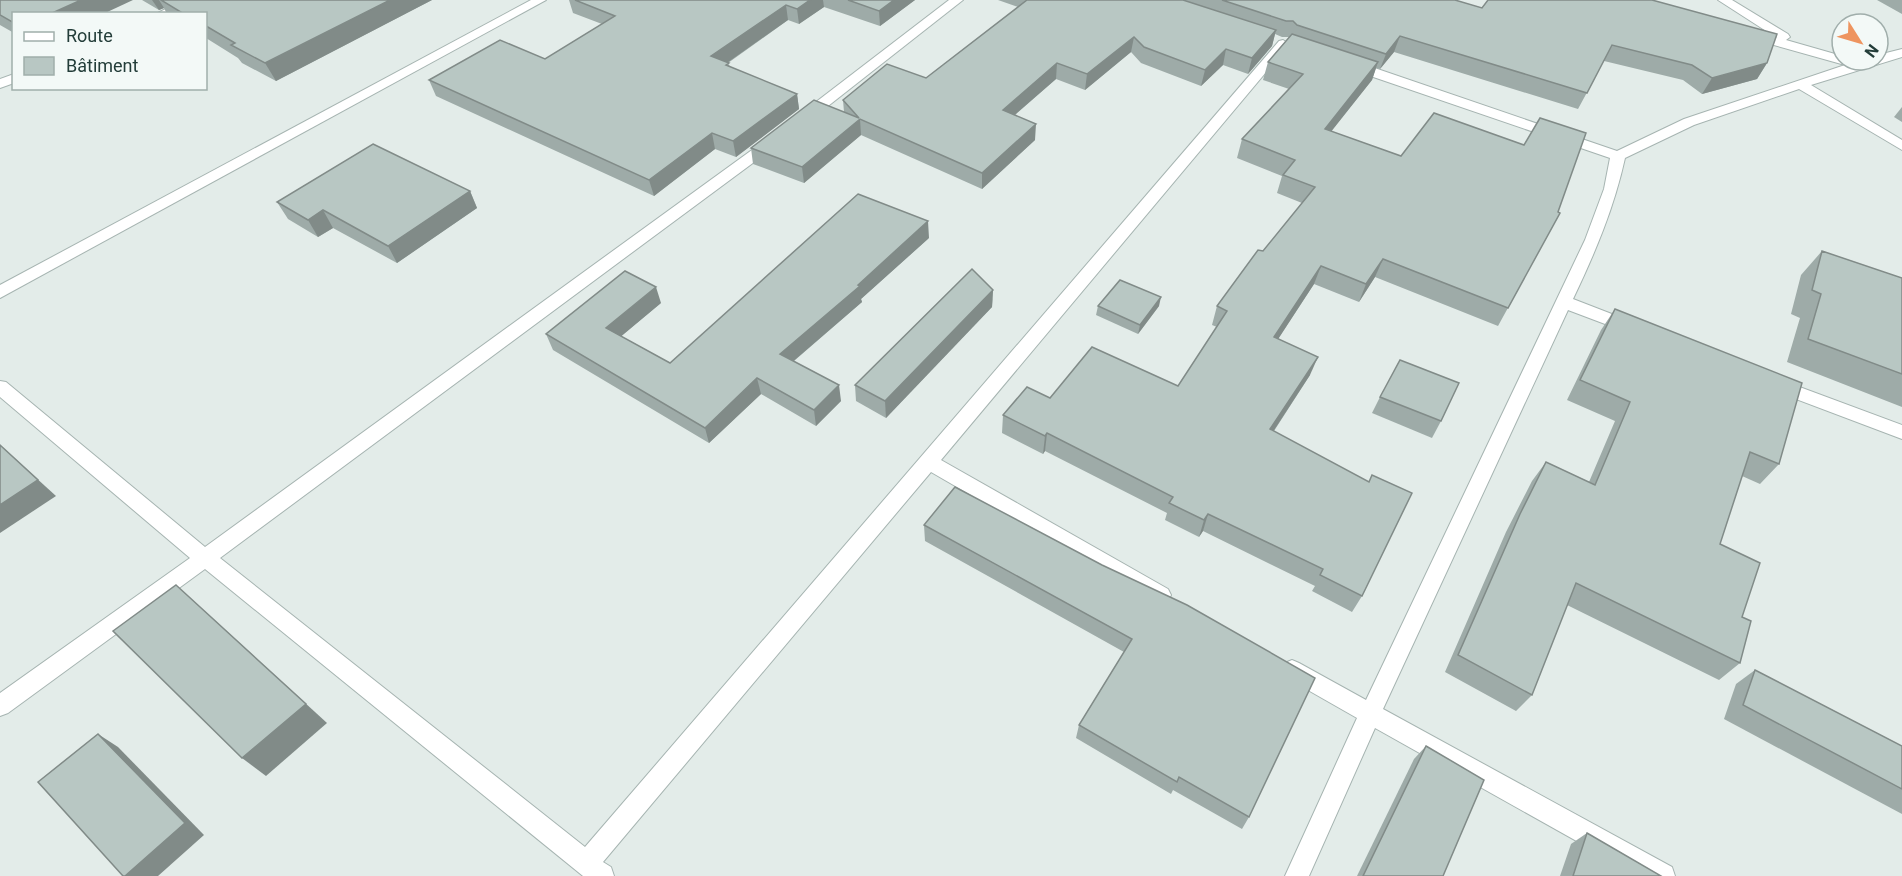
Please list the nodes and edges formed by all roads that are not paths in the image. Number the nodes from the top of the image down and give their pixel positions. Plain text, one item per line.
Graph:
1 (193, 0) edge
2 (540, 0) edge
3 (957, 0) edge
4 (1724, 0) edge
5 (166, 12) edge
6 (1744, 33) edge
7 (1285, 42) edge
8 (1806, 50) junction
9 (1830, 57) edge
10 (1340, 61) edge
11 (1833, 72) edge
12 (1799, 84) junction
13 (1902, 146) edge
14 (1618, 156) junction
15 (0, 292) edge
16 (1564, 302) junction
17 (1640, 332) edge
18 (1760, 378) edge
19 (0, 387) edge
20 (1902, 432) edge
21 (928, 461) junction
22 (205, 558) junction
23 (1175, 602) edge
24 (1277, 661) edge
25 (0, 706) edge
26 (1370, 714) junction
27 (594, 869) edge
28 (1297, 876) edge
29 (1663, 876) edge

1 - 5 street
2 - 15 street
3 - 22 street
4 - 8 street
6 - 8 street
7 - 21 street
8 - 9 street
10 - 14 street
11 - 12 street
12 - 13 street
12 - 14 street
14 - 16 street
16 - 17 street
16 - 26 street
18 - 20 street
19 - 22 street
21 - 23 street
21 - 27 street
22 - 25 street
22 - 27 street
24 - 26 street
26 - 28 street
26 - 29 street

